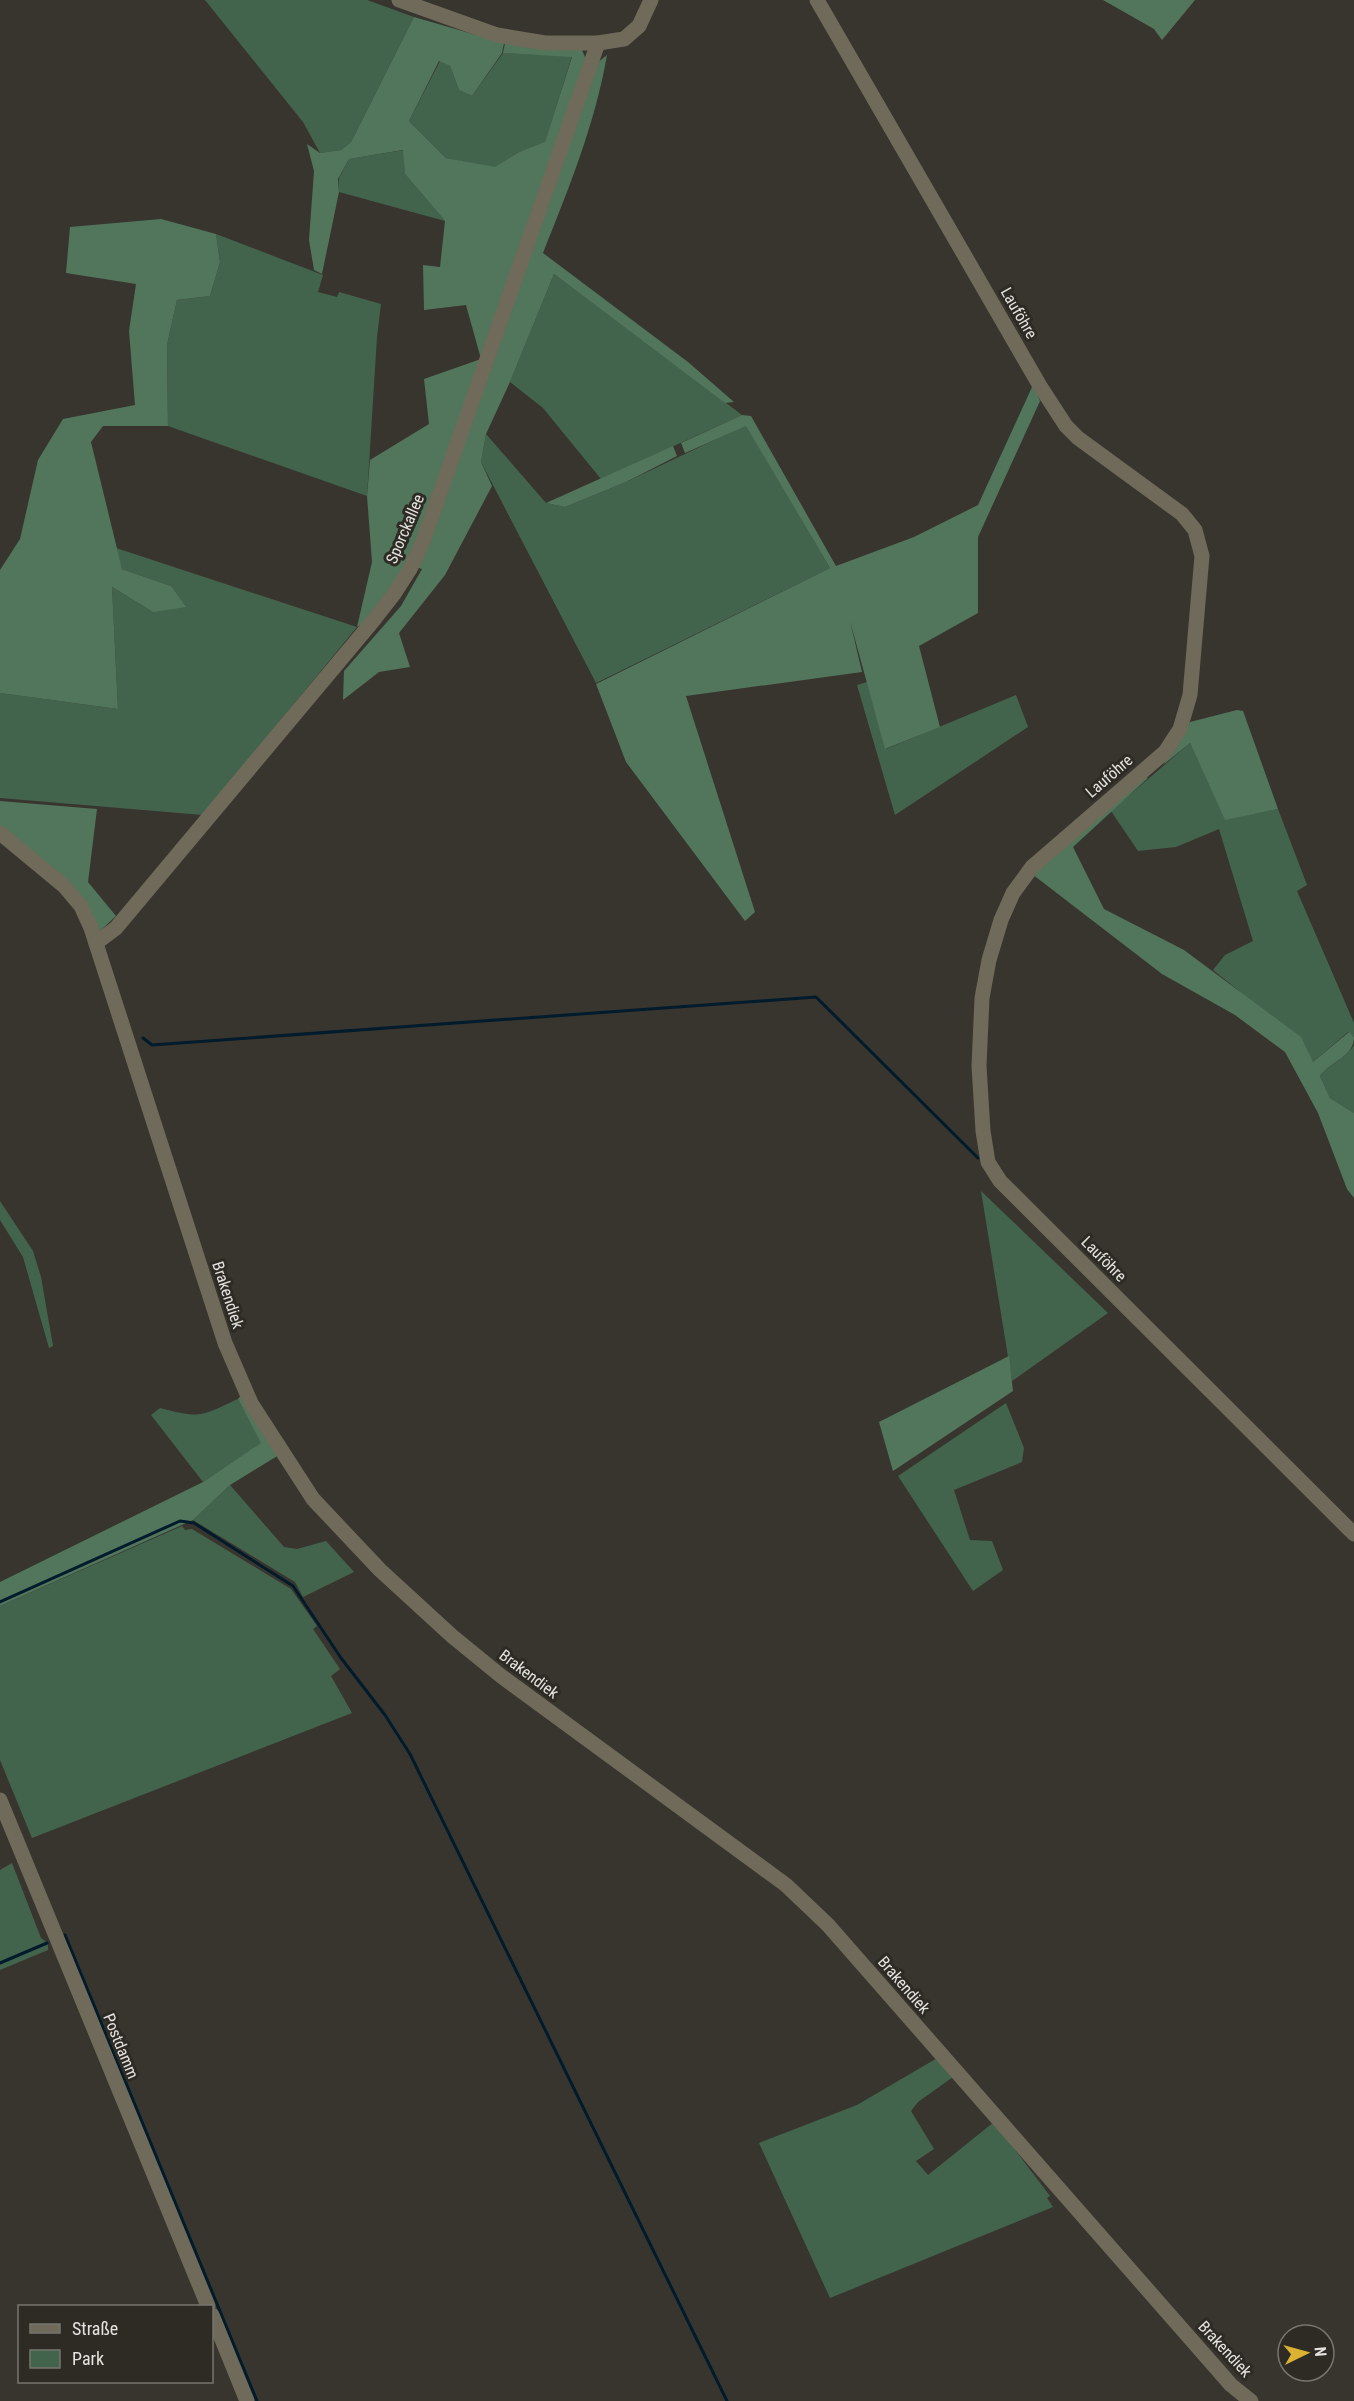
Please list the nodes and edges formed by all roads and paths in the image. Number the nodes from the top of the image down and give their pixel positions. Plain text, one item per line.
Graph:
1 (399, 0) edge
2 (651, 0) edge
3 (817, 0) edge
4 (598, 43) junction
5 (0, 833) edge
6 (96, 943) junction
7 (1354, 1534) edge
8 (0, 1800) edge
9 (207, 2305) edge
10 (213, 2317) edge
11 (247, 2401) edge
12 (1251, 2401) edge

1 - 4 street
2 - 4 street
3 - 7 street, Lauföhre
4 - 6 street, Sporckallee
5 - 6 street, Brakendiek
6 - 12 street, Brakendiek
8 - 9 street, Postdamm
10 - 11 street

